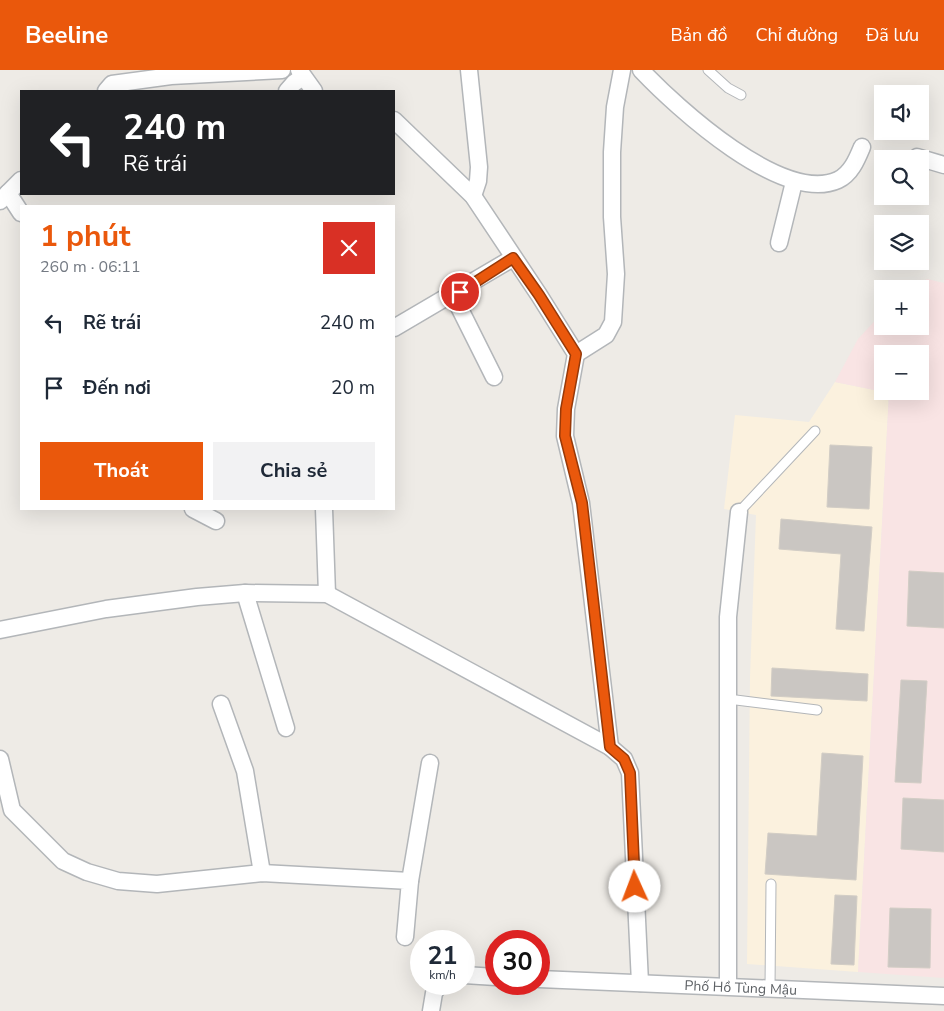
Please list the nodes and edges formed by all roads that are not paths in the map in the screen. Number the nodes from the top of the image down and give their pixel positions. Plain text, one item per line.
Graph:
1 (282, 70) edge
2 (468, 70) edge
3 (622, 70) edge
4 (641, 70) edge
5 (708, 70) edge
6 (301, 74) edge
7 (111, 82) edge
8 (288, 90) edge
9 (313, 90) edge
10 (740, 95) dead end
11 (395, 121) edge
12 (862, 147) dead end
13 (929, 161) edge
14 (944, 165) edge
15 (20, 181) edge
16 (794, 182) junction
17 (473, 196) junction
18 (4, 197) edge
19 (20, 212) edge
20 (778, 244) dead end
21 (513, 258) junction
22 (453, 295) junction
23 (395, 327) edge
24 (576, 354) junction
25 (494, 377) dead end
26 (815, 431) dead end
27 (195, 510) edge
28 (324, 510) edge
29 (739, 512) joint
30 (216, 520) dead end
31 (245, 593) junction
32 (327, 594) junction
33 (0, 630) edge
34 (728, 699) junction
35 (221, 704) dead end
36 (817, 710) dead end
37 (286, 728) dead end
38 (610, 747) junction
39 (0, 759) edge
40 (430, 763) dead end
41 (6, 812) edge
42 (262, 873) junction
43 (410, 881) junction
44 (771, 884) dead end
45 (406, 937) dead end
46 (550, 979) edge
47 (640, 983) junction
48 (728, 985) junction
49 (770, 987) junction
50 (434, 995) edge
51 (944, 996) edge
52 (431, 1011) edge

1 - 7 street
2 - 17 street
3 - 24 street
4 - 16 street
5 - 10 lane
6 - 8 street
6 - 9 street
11 - 17 street
12 - 16 street
13 - 14 street
15 - 18 street
16 - 20 street
17 - 21 street
18 - 19 street
21 - 22 street
21 - 24 street
22 - 23 street
22 - 25 street
24 - 38 street
26 - 29 lane
27 - 30 street
28 - 32 street
29 - 34 street
31 - 32 street
31 - 33 street
31 - 37 street
32 - 38 street
34 - 36 lane
34 - 48 street
35 - 42 street
38 - 47 street
39 - 41 street
40 - 43 street
41 - 42 street
42 - 43 street
43 - 45 street
44 - 49 lane
46 - 47 street, Phố Hồ Tùng Mậu
47 - 48 street, Phố Hồ Tùng Mậu
48 - 49 street, Phố Hồ Tùng Mậu
49 - 51 street, Phố Hồ Tùng Mậu
50 - 52 street

